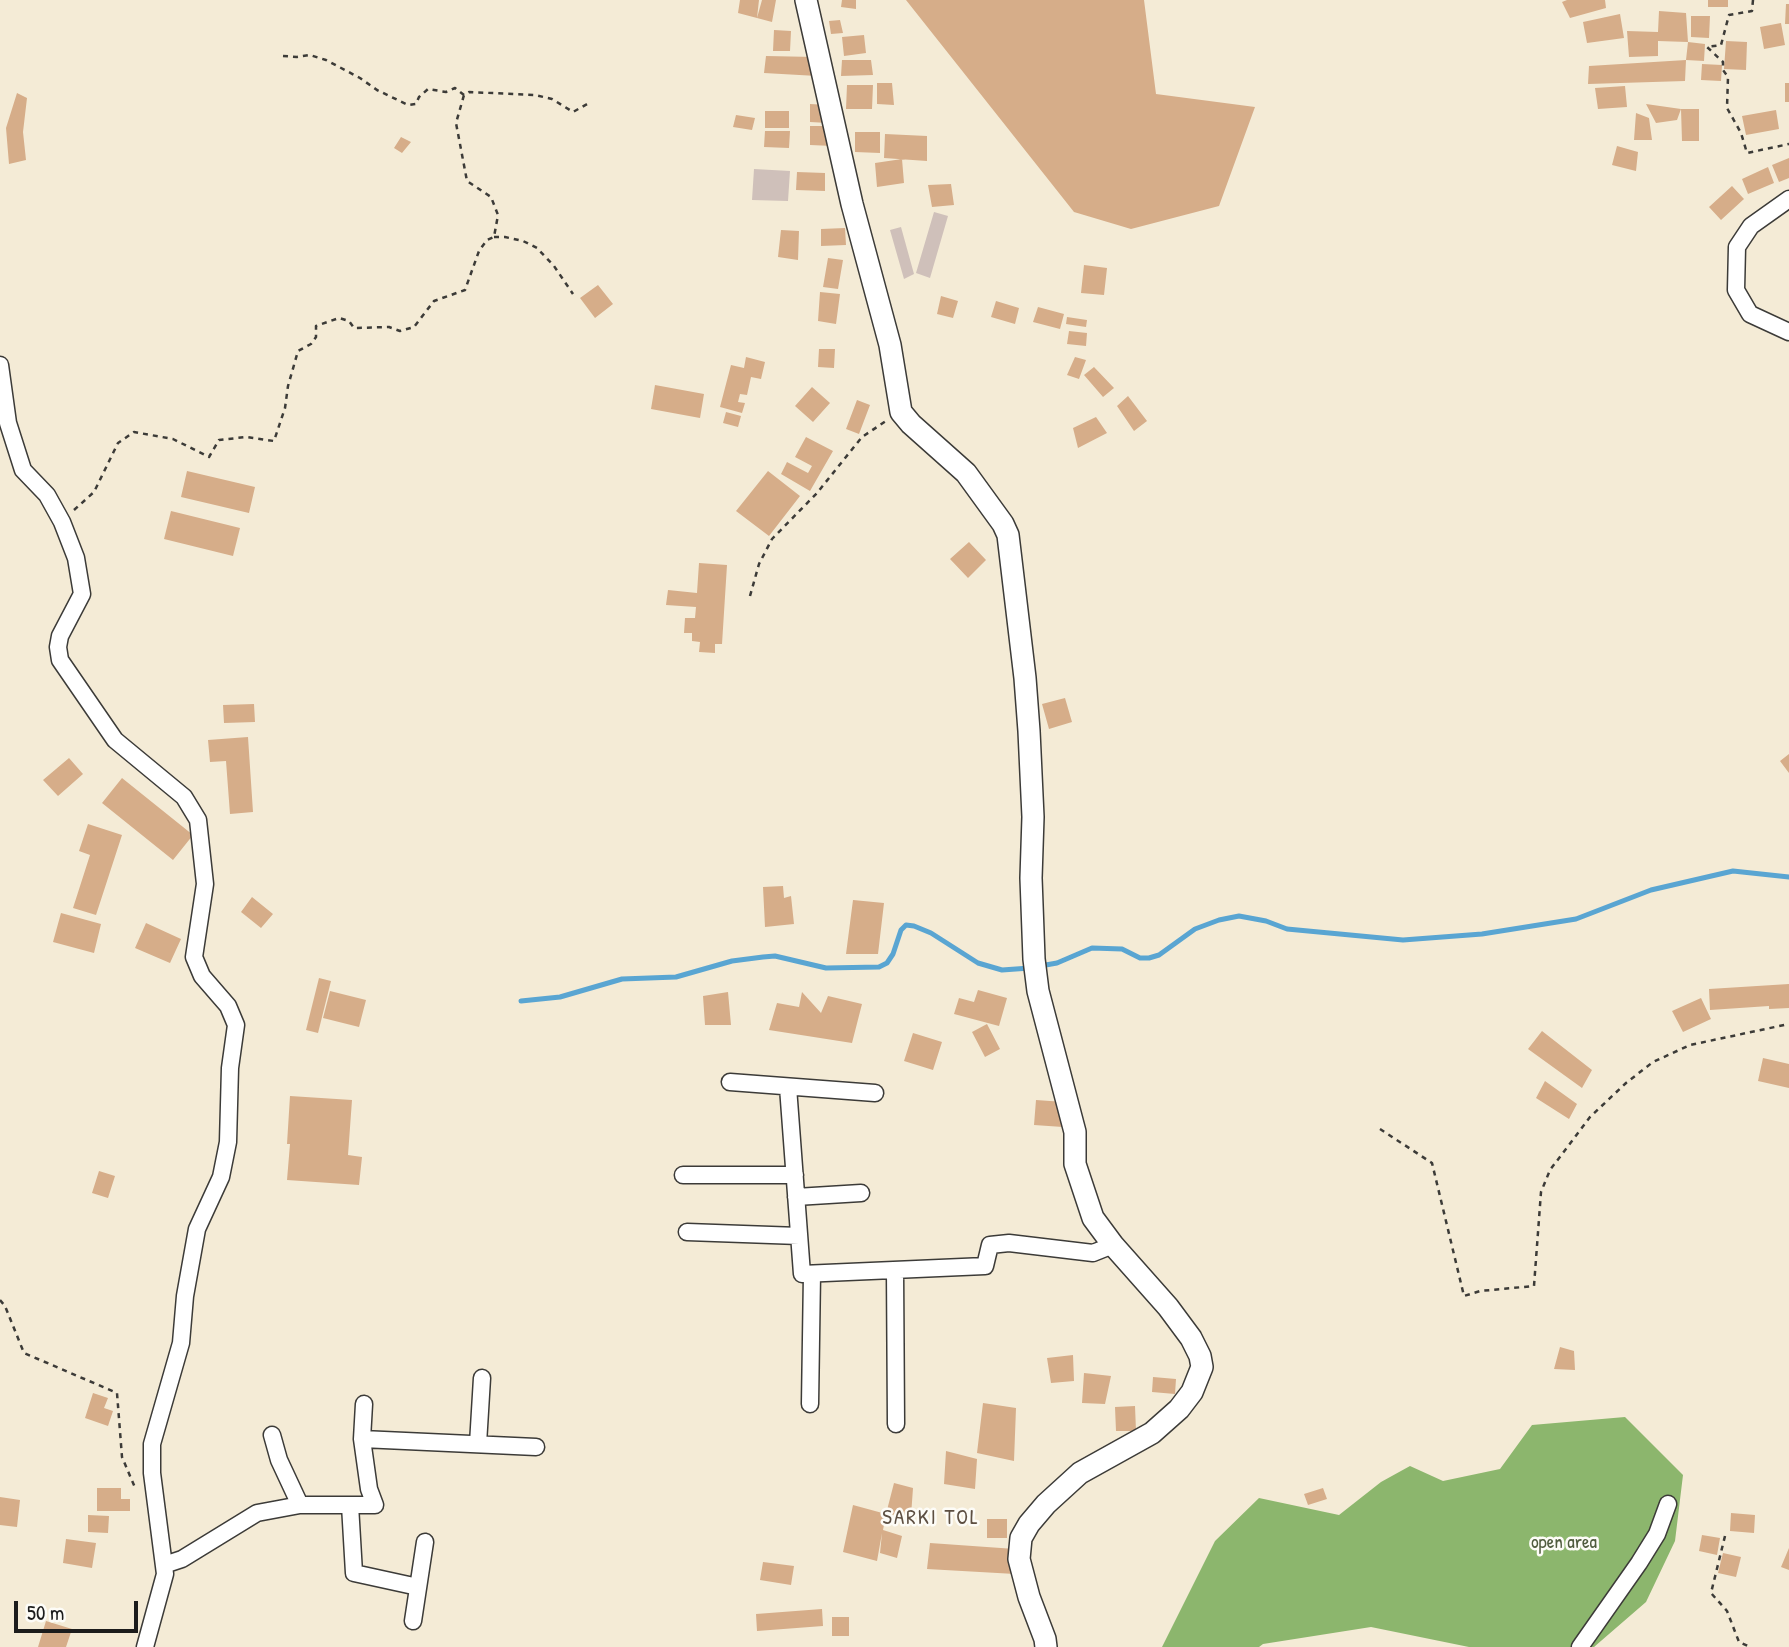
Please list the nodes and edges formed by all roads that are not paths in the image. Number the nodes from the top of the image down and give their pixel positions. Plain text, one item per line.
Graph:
1 (806, 0) edge
2 (1789, 199) edge
3 (1789, 332) edge
4 (0, 365) edge
5 (730, 1082) dead end
6 (788, 1087) junction
7 (875, 1093) dead end
8 (683, 1175) dead end
9 (794, 1175) junction
10 (861, 1193) dead end
11 (796, 1197) junction
12 (687, 1232) dead end
13 (799, 1236) junction
14 (1114, 1245) junction
15 (895, 1270) junction
16 (812, 1274) junction
17 (482, 1378) dead end
18 (363, 1404) dead end
19 (810, 1404) dead end
20 (896, 1424) dead end
21 (272, 1435) dead end
22 (362, 1439) junction
23 (478, 1444) junction
24 (536, 1447) dead end
25 (1668, 1504) dead end
26 (350, 1505) junction
27 (300, 1506) junction
28 (425, 1542) dead end
29 (164, 1565) junction
30 (418, 1587) junction
31 (413, 1621) dead end
32 (145, 1647) edge
33 (1046, 1647) edge
34 (1580, 1647) edge

1 - 14 street
2 - 3 street
4 - 29 street
5 - 6 street
6 - 7 street
6 - 9 street
8 - 9 street
9 - 11 street
10 - 11 street
11 - 13 street
12 - 13 street
13 - 16 street
14 - 15 street
14 - 33 street
15 - 16 street
15 - 20 street
16 - 19 street
17 - 23 street
18 - 22 street
21 - 27 street
22 - 23 street
22 - 26 street
23 - 24 street
25 - 34 street
26 - 27 street
26 - 30 street
27 - 29 street
28 - 30 street
29 - 32 street
30 - 31 street

